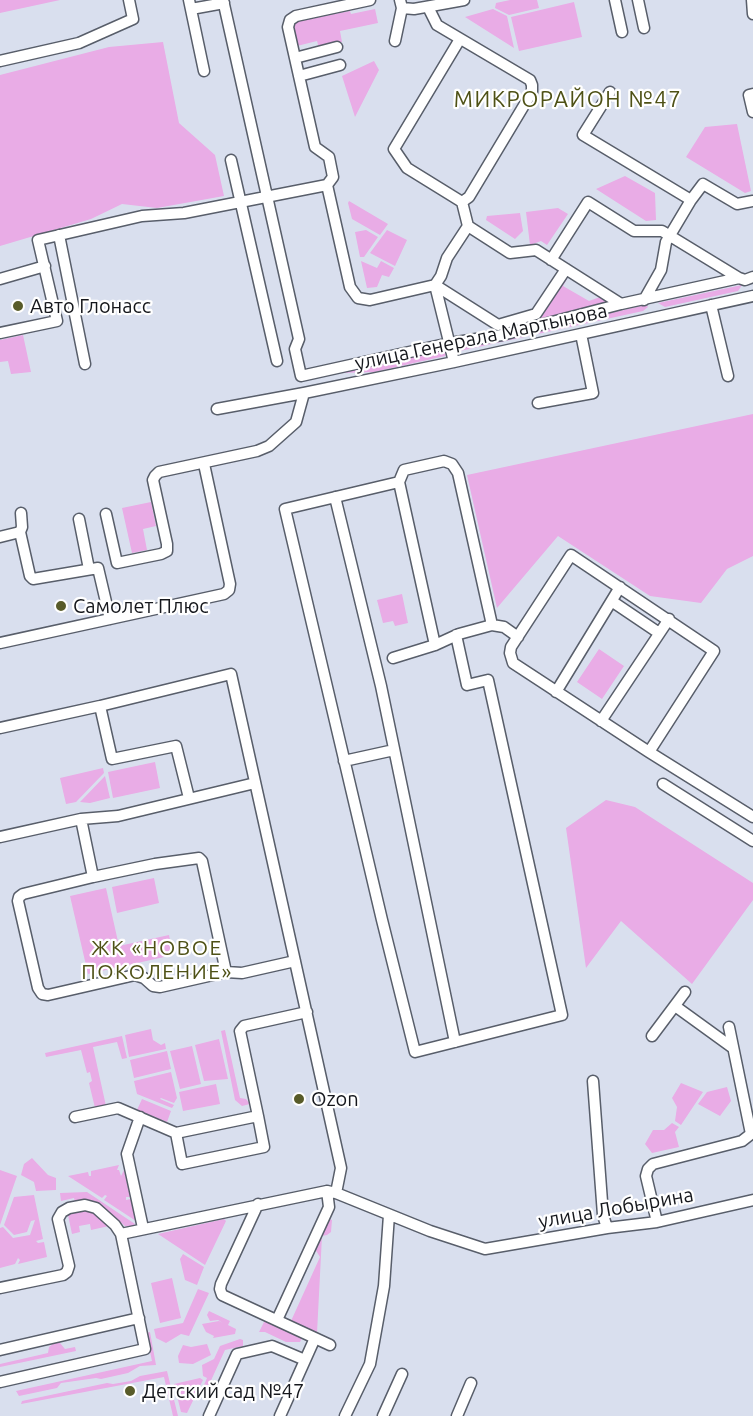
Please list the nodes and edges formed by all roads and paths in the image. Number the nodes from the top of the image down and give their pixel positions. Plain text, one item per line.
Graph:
1 (129, 0) edge
2 (370, 0) edge
3 (464, 0) edge
4 (615, 0) edge
5 (638, 0) edge
6 (752, 0) edge
7 (223, 2) edge
8 (401, 4) edge
9 (434, 4) edge
10 (190, 5) edge
11 (753, 14) edge
12 (644, 28) dead end
13 (622, 32) dead end
14 (460, 39) junction
15 (395, 41) dead end
16 (337, 47) dead end
17 (295, 58) junction
18 (0, 61) edge
19 (340, 65) dead end
20 (204, 71) dead end
21 (299, 76) junction
22 (610, 92) dead end
23 (753, 94) edge
24 (753, 112) edge
25 (231, 160) dead end
26 (327, 185) junction
27 (267, 197) junction
28 (691, 200) junction
29 (753, 201) edge
30 (241, 202) junction
31 (462, 202) junction
32 (468, 226) junction
33 (59, 235) junction
34 (669, 236) junction
35 (551, 260) junction
36 (45, 266) junction
37 (566, 269) junction
38 (0, 279) edge
39 (746, 279) edge
40 (435, 285) junction
41 (751, 297) edge
42 (648, 299) junction
43 (621, 304) junction
44 (711, 305) junction
45 (654, 318) junction
46 (519, 325) junction
47 (0, 333) edge
48 (581, 334) junction
49 (450, 344) junction
50 (277, 361) dead end
51 (454, 362) junction
52 (85, 364) dead end
53 (728, 376) dead end
54 (304, 393) junction
55 (538, 403) dead end
56 (217, 409) dead end
57 (204, 464) junction
58 (399, 482) junction
59 (335, 497) junction
60 (21, 513) dead end
61 (106, 514) dead end
62 (79, 519) dead end
63 (20, 532) junction
64 (0, 537) edge
65 (89, 569) junction
66 (620, 587) junction
67 (612, 602) junction
68 (110, 619) junction
69 (669, 619) junction
70 (492, 625) junction
71 (659, 633) junction
72 (456, 635) junction
73 (518, 637) junction
74 (0, 643) edge
75 (435, 645) junction
76 (393, 658) dead end
77 (556, 692) junction
78 (100, 706) junction
79 (601, 721) junction
80 (0, 728) edge
81 (394, 750) junction
82 (649, 752) junction
83 (344, 761) junction
84 (255, 783) junction
85 (663, 784) dead end
86 (189, 798) junction
87 (753, 817) edge
88 (81, 819) junction
89 (0, 837) edge
90 (753, 841) edge
91 (93, 877) junction
92 (295, 961) junction
93 (226, 972) junction
94 (685, 992) dead end
95 (675, 1006) junction
96 (307, 1012) junction
97 (729, 1027) dead end
98 (652, 1035) dead end
99 (455, 1042) junction
100 (733, 1048) junction
101 (594, 1081) dead end
102 (258, 1116) junction
103 (75, 1117) dead end
104 (140, 1117) junction
105 (176, 1133) junction
106 (331, 1192) junction
107 (753, 1200) edge
108 (258, 1204) junction
109 (389, 1215) junction
110 (657, 1222) junction
111 (143, 1228) junction
112 (607, 1228) junction
113 (121, 1234) junction
114 (0, 1288) edge
115 (139, 1318) junction
116 (277, 1320) junction
117 (315, 1338) junction
118 (330, 1345) dead end
119 (0, 1350) edge
120 (305, 1360) junction
121 (402, 1374) dead end
122 (0, 1382) edge
123 (471, 1383) dead end
124 (462, 1404) junction
125 (209, 1416) edge
126 (280, 1416) edge
127 (345, 1416) edge
128 (383, 1416) edge
129 (457, 1416) edge
130 (465, 1416) edge

1 - 18 street
2 - 17 street
3 - 9 street
4 - 13 street
5 - 12 street
6 - 11 street
7 - 10 street
7 - 27 street
8 - 9 street
8 - 15 street
9 - 14 street
10 - 20 street
14 - 31 street
14 - 31 street
16 - 17 street
17 - 21 street
19 - 21 street
21 - 26 street
22 - 28 street
23 - 24 street
25 - 30 street
26 - 27 street
26 - 40 street
27 - 30 street
27 - 49 street
28 - 29 street
28 - 34 street
30 - 33 street
30 - 50 street
31 - 32 street
32 - 35 street
32 - 40 street
33 - 36 street
33 - 52 street
34 - 35 street
34 - 39 street
34 - 42 street
35 - 37 street
36 - 38 street
36 - 47 street
37 - 43 street
37 - 46 street
39 - 41 street
39 - 42 street
40 - 46 street
40 - 49 street
41 - 44 street, улица Генерала Мартынова
42 - 43 street
42 - 45 street
43 - 46 street
44 - 45 street, улица Генерала Мартынова
44 - 53 street
45 - 48 street, улица Генерала Мартынова
46 - 49 street
48 - 51 street, улица Генерала Мартынова
48 - 55 street
49 - 51 street
51 - 54 street, улица Генерала Мартынова
54 - 56 street, улица Генерала Мартынова
54 - 57 street
57 - 61 street
57 - 68 street
58 - 59 street
58 - 70 street
58 - 75 street
59 - 81 street
59 - 83 street
60 - 63 street
62 - 65 street
63 - 64 street
63 - 65 street
65 - 68 street
66 - 67 street
66 - 69 street
66 - 73 street
67 - 71 street
67 - 77 street
68 - 74 street
69 - 71 street
69 - 82 street
70 - 72 street
70 - 73 street
71 - 79 street
72 - 75 street
72 - 99 street
73 - 77 street
75 - 76 street
77 - 79 street
78 - 80 street
78 - 84 street
78 - 86 street
79 - 82 street
81 - 83 street
81 - 99 street
82 - 87 street
83 - 99 street
84 - 86 street
84 - 92 street
85 - 90 street
86 - 88 street
88 - 89 street
88 - 91 street
91 - 93 street
91 - 93 street
92 - 93 street
92 - 96 street
94 - 95 street
95 - 98 street
95 - 100 street
96 - 102 street
96 - 106 street
97 - 100 street
100 - 110 street
101 - 112 street
102 - 105 street
102 - 105 street
103 - 104 street
104 - 105 street
104 - 111 street
106 - 108 street
106 - 109 street
106 - 116 street
107 - 110 street, улица Лобырина
108 - 111 street
108 - 116 street
109 - 112 street, улица Лобырина
109 - 127 street
110 - 112 street, улица Лобырина
111 - 113 street
113 - 114 street
113 - 115 street
115 - 119 street
115 - 122 street
116 - 117 street
117 - 118 street
117 - 120 street
120 - 125 street
120 - 126 street
121 - 128 street
123 - 124 street
124 - 129 street
124 - 130 street

